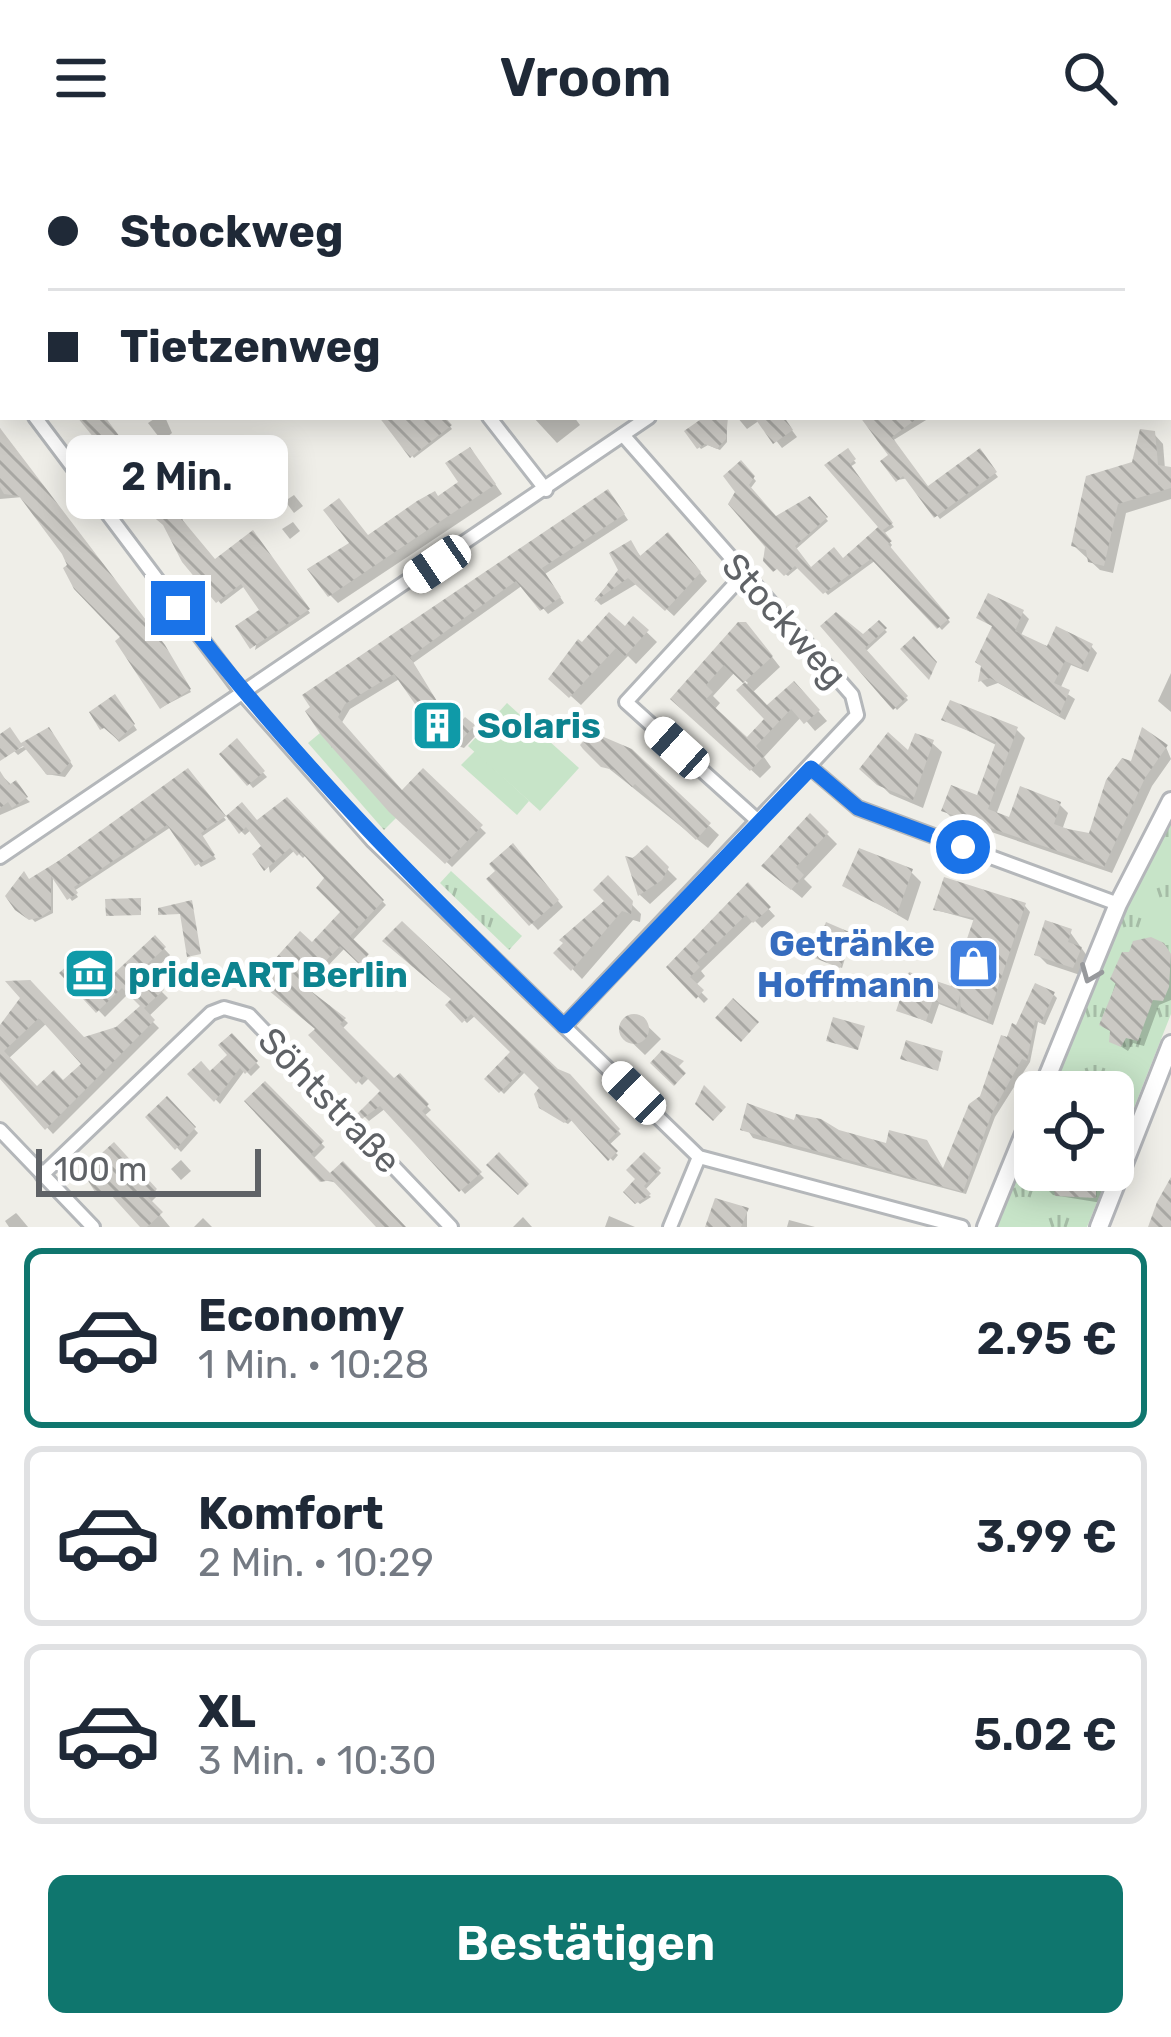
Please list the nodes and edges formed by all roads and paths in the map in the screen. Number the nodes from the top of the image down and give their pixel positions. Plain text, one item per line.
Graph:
1 (36, 420) edge
2 (491, 420) edge
3 (645, 420) edge
4 (623, 435) junction
5 (546, 490) junction
6 (743, 574) junction
7 (244, 694) junction
8 (811, 768) junction
9 (1171, 802) edge
10 (758, 821) junction
11 (0, 857) edge
12 (1118, 904) junction
13 (564, 1026) junction
14 (1171, 1044) edge
15 (1050, 1071) edge
16 (0, 1130) edge
17 (699, 1157) junction
18 (1014, 1158) edge
19 (42, 1174) junction
20 (93, 1227) edge
21 (451, 1227) edge
22 (670, 1227) edge
23 (962, 1227) edge
24 (986, 1227) edge
25 (1099, 1227) edge

1 - 7 street
2 - 5 street
3 - 4 street
4 - 5 street
4 - 6 street, Stockweg
5 - 7 street
6 - 8 street, Stockweg
6 - 10 street
7 - 11 street
7 - 13 street
8 - 10 street
8 - 12 street
9 - 12 main road
10 - 13 street
12 -> 15 main road
13 - 17 street
14 - 25 main road
16 - 19 street
17 - 22 street
17 - 23 street
18 - 24 main road
19 - 20 street
19 - 21 street, Söhtstraße

